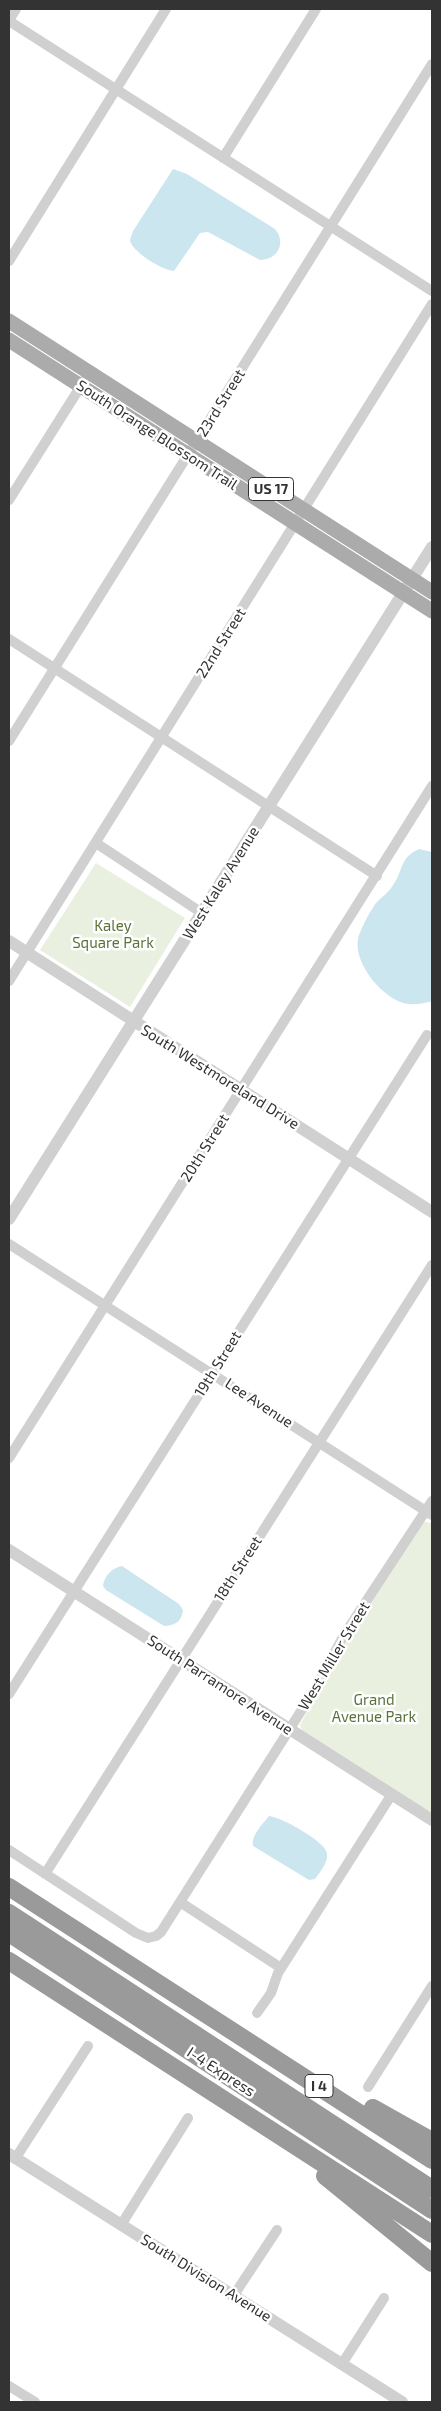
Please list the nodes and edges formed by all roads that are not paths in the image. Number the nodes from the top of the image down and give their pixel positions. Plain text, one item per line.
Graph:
1 (16, 9) edge
2 (166, 9) edge
3 (316, 9) edge
4 (9, 20) edge
5 (432, 64) edge
6 (116, 89) junction
7 (223, 158) junction
8 (330, 226) junction
9 (9, 261) edge
10 (432, 291) edge
11 (432, 304) edge
12 (9, 321) edge
13 (9, 340) edge
14 (89, 373) junction
15 (81, 386) junction
16 (197, 441) junction
17 (188, 455) junction
18 (9, 500) edge
19 (305, 510) junction
20 (296, 523) junction
21 (432, 547) edge
22 (412, 579) junction
23 (404, 592) junction
24 (432, 592) edge
25 (432, 610) edge
26 (9, 639) edge
27 (54, 668) junction
28 (161, 737) junction
29 (9, 741) edge
30 (432, 786) edge
31 (270, 805) junction
32 (96, 843) junction
33 (377, 876) junction
34 (202, 913) junction
35 (9, 941) edge
36 (27, 953) junction
37 (9, 981) edge
38 (134, 1022) junction
39 (428, 1035) dead end
40 (242, 1090) junction
41 (348, 1158) junction
42 (432, 1212) edge
43 (9, 1218) edge
44 (9, 1244) edge
45 (432, 1265) edge
46 (105, 1306) junction
47 (212, 1373) junction
48 (319, 1442) junction
49 (9, 1458) edge
50 (432, 1501) edge
51 (429, 1513) edge
52 (9, 1550) edge
53 (73, 1592) junction
54 (180, 1659) junction
55 (9, 1694) edge
56 (289, 1730) junction
57 (392, 1794) junction
58 (432, 1820) edge
59 (9, 1850) edge
60 (45, 1874) junction
61 (9, 1887) edge
62 (180, 1902) junction
63 (9, 1913) edge
64 (9, 1934) edge
65 (9, 1961) edge
66 (281, 1968) junction
67 (432, 1986) edge
68 (206, 2012) junction
69 (257, 2013) dead end
70 (88, 2046) dead end
71 (368, 2087) dead end
72 (188, 2118) dead end
73 (432, 2141) edge
74 (12, 2157) edge
75 (312, 2158) junction
76 (432, 2160) edge
77 (432, 2189) edge
78 (409, 2196) junction
79 (432, 2210) edge
80 (432, 2214) edge
81 (121, 2225) junction
82 (277, 2230) dead end
83 (432, 2234) edge
84 (432, 2263) edge
85 (234, 2296) junction
86 (384, 2298) dead end
87 (342, 2364) junction
88 (9, 2386) edge
89 (35, 2402) edge
90 (402, 2402) edge

1 - 4 street
2 - 6 street
3 - 7 street
4 - 6 street
5 - 8 street, 23rd Street
6 - 7 street
6 - 9 street
7 - 8 street
8 - 10 street
8 - 16 street, 23rd Street
11 - 19 street, 22nd Street
12 - 14 main road, South Orange Blossom Trail / US 17
13 - 15 main road, South Orange Blossom Trail / US 17
14 - 15 street
14 - 16 main road, South Orange Blossom Trail / US 17
15 - 17 main road, South Orange Blossom Trail / US 17
15 - 18 street
16 - 17 street, 23rd Street
16 - 19 main road, South Orange Blossom Trail / US 17
17 - 20 main road, South Orange Blossom Trail / US 17
17 - 27 street, 23rd Street
19 - 20 street, 22nd Street
19 - 22 main road, South Orange Blossom Trail / US 17
20 - 23 main road, South Orange Blossom Trail / US 17
20 - 28 street, 22nd Street
21 - 22 street, West Kaley Avenue
22 - 23 street, West Kaley Avenue
22 - 24 main road, South Orange Blossom Trail / US 17
23 - 25 main road, South Orange Blossom Trail / US 17
23 - 31 street, West Kaley Avenue
26 - 27 street
27 - 28 street
27 - 29 street, 23rd Street
28 - 31 street
28 - 32 street, 22nd Street
30 - 33 street, 20th Street
31 - 33 street
31 - 34 street, West Kaley Avenue
32 - 34 street
32 - 36 street, 22nd Street
33 - 40 street, 20th Street
34 - 38 street, West Kaley Avenue
35 - 36 street, South Westmoreland Drive
36 - 37 street, 22nd Street
36 - 38 street, South Westmoreland Drive
38 - 40 street, South Westmoreland Drive
38 - 43 street, West Kaley Avenue
39 - 41 street, 19th Street
40 - 41 street, South Westmoreland Drive
40 - 46 street, 20th Street
41 - 42 street, South Westmoreland Drive
41 - 47 street, 19th Street
44 - 46 street, Lee Avenue
45 - 48 street, 18th Street
46 - 47 street, Lee Avenue
46 - 49 street, 20th Street
47 - 48 street, Lee Avenue
47 - 53 street, 19th Street
48 - 51 street, Lee Avenue
48 - 54 street, 18th Street
50 - 51 street, West Miller Street
51 - 56 street, West Miller Street
52 - 53 street, South Parramore Avenue
53 - 54 street, South Parramore Avenue
53 - 55 street, 19th Street
54 - 56 street, South Parramore Avenue
54 - 60 street, 18th Street
56 - 57 street, South Parramore Avenue
56 - 62 street, West Miller Street
57 - 58 street, South Parramore Avenue
57 - 66 street
59 - 60 street
60 - 62 street, West Miller Street
61 - 68 highway, I 4
62 - 66 street
63 - 77 highway, I-4 Express
64 - 78 highway, I-4 Express
65 - 75 highway
66 - 69 street
67 - 71 street
68 - 73 highway
68 - 76 highway, I 4
70 - 74 street
72 - 81 street
74 - 81 street, South Division Avenue
75 - 83 highway
75 - 84 highway
78 - 79 highway, I-4 Express
78 - 80 highway
81 - 85 street, South Division Avenue
82 - 85 street
85 - 87 street, South Division Avenue
86 - 87 street
87 - 90 street, South Division Avenue
88 - 89 street

